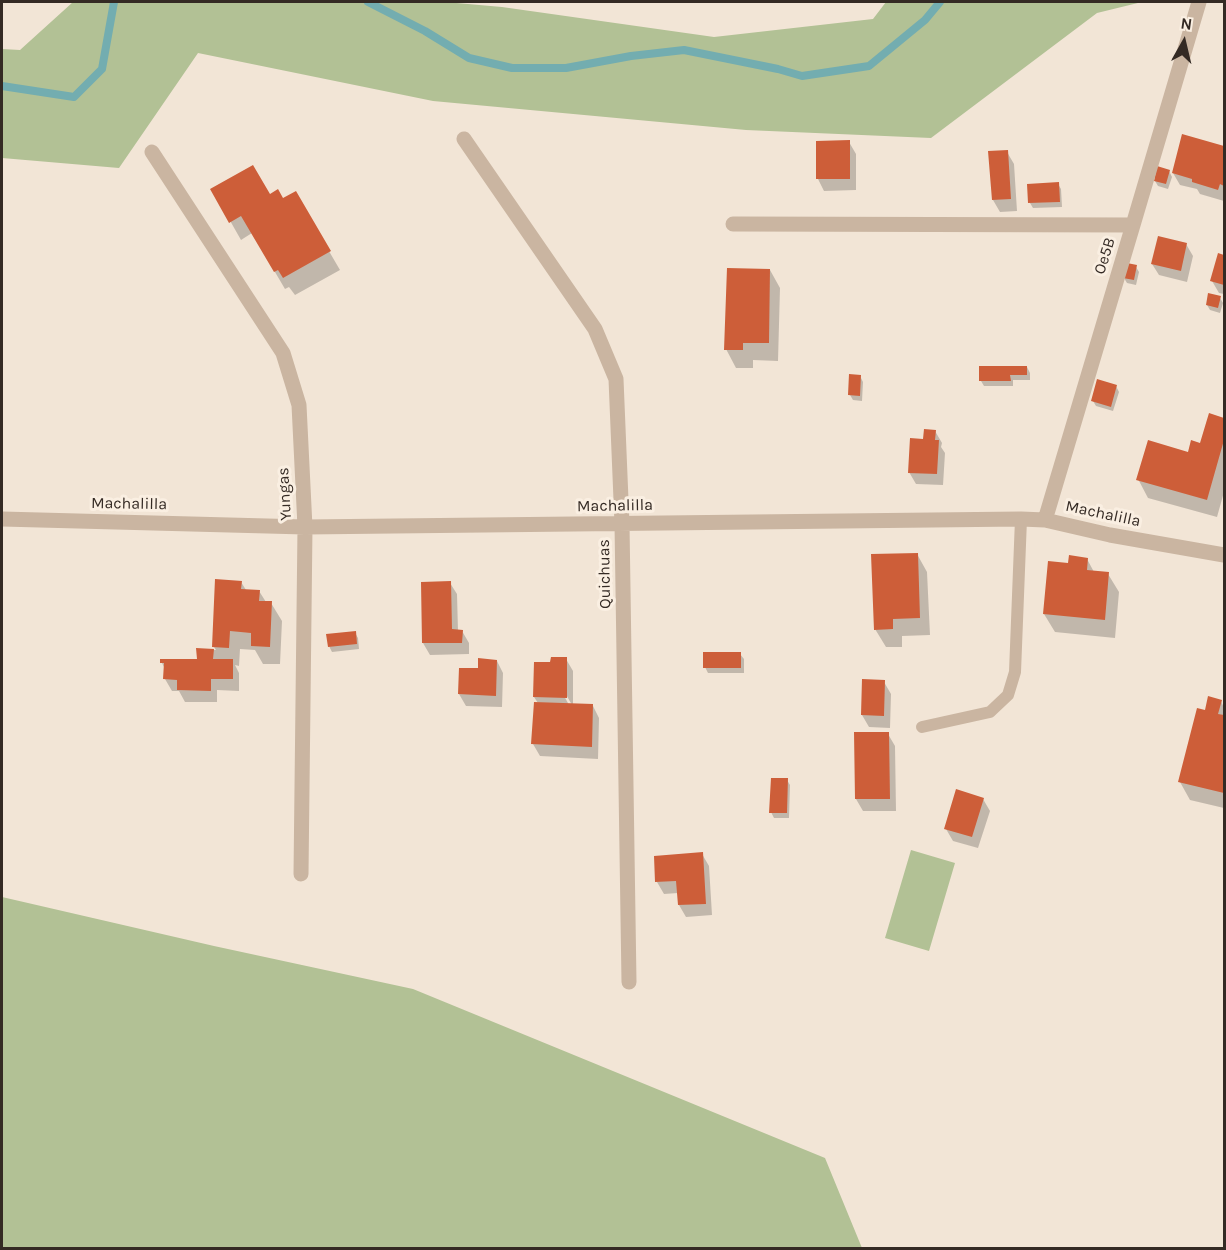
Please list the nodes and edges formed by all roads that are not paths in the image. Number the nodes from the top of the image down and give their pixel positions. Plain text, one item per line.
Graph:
1 (1199, 2) edge
2 (464, 139) dead end
3 (152, 152) dead end
4 (733, 224) dead end
5 (1134, 225) junction
6 (2, 519) edge
7 (1021, 519) junction
8 (1045, 520) junction
9 (622, 524) junction
10 (305, 526) junction
11 (1224, 555) edge
12 (922, 727) dead end
13 (301, 874) dead end
14 (629, 982) dead end

1 - 5 street, Oe5B
2 - 9 street, Quichuas
3 - 10 street, Yungas
4 - 5 street
5 - 8 street, Oe5B
6 - 10 street, Machalilla
7 - 8 street, Machalilla
7 - 9 street, Machalilla
7 - 12 lane
8 - 11 street, Machalilla
9 - 10 street, Machalilla
9 - 14 street, Quichuas
10 - 13 street, Yungas

